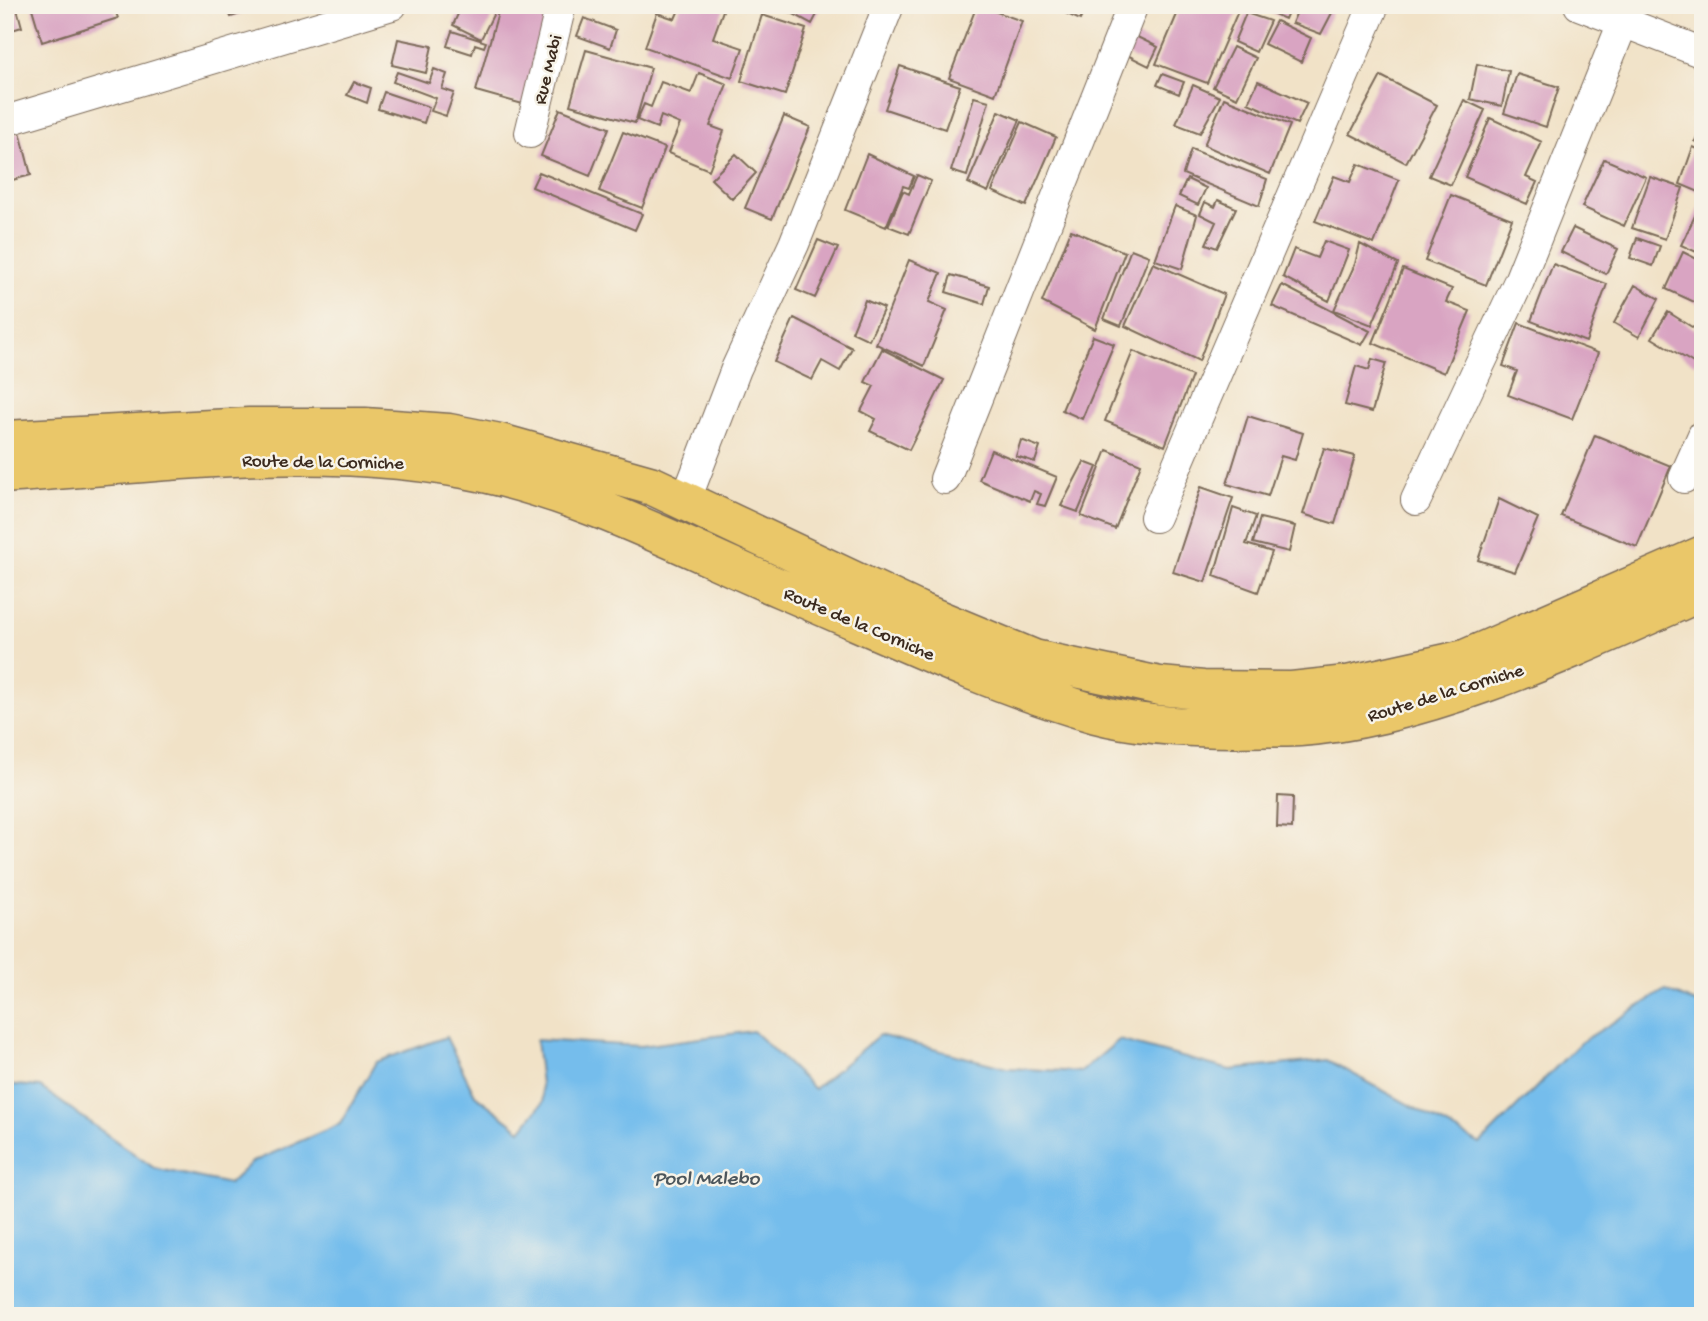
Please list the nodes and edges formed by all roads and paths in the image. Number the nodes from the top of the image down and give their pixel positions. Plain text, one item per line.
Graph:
1 (392, 5) edge
2 (561, 5) edge
3 (889, 5) edge
4 (1133, 5) edge
5 (1374, 5) edge
6 (1579, 5) edge
7 (1626, 14) edge
8 (1703, 53) edge
9 (5, 121) edge
10 (530, 133) dead end
11 (1703, 435) edge
12 (5, 440) edge
13 (5, 474) edge
14 (1684, 478) dead end
15 (945, 480) dead end
16 (1416, 500) dead end
17 (685, 502) junction
18 (1155, 517) dead end
19 (1703, 555) edge
20 (1703, 591) edge

1 - 9 street
2 - 10 street, Rue Mabi
3 - 17 street
4 - 15 street
5 - 18 street
6 - 7 street
7 - 8 street
7 - 16 street
11 - 14 street
12 - 17 main road, Route de la Corniche
13 - 20 main road, Route de la Corniche
17 - 19 main road, Route de la Corniche

